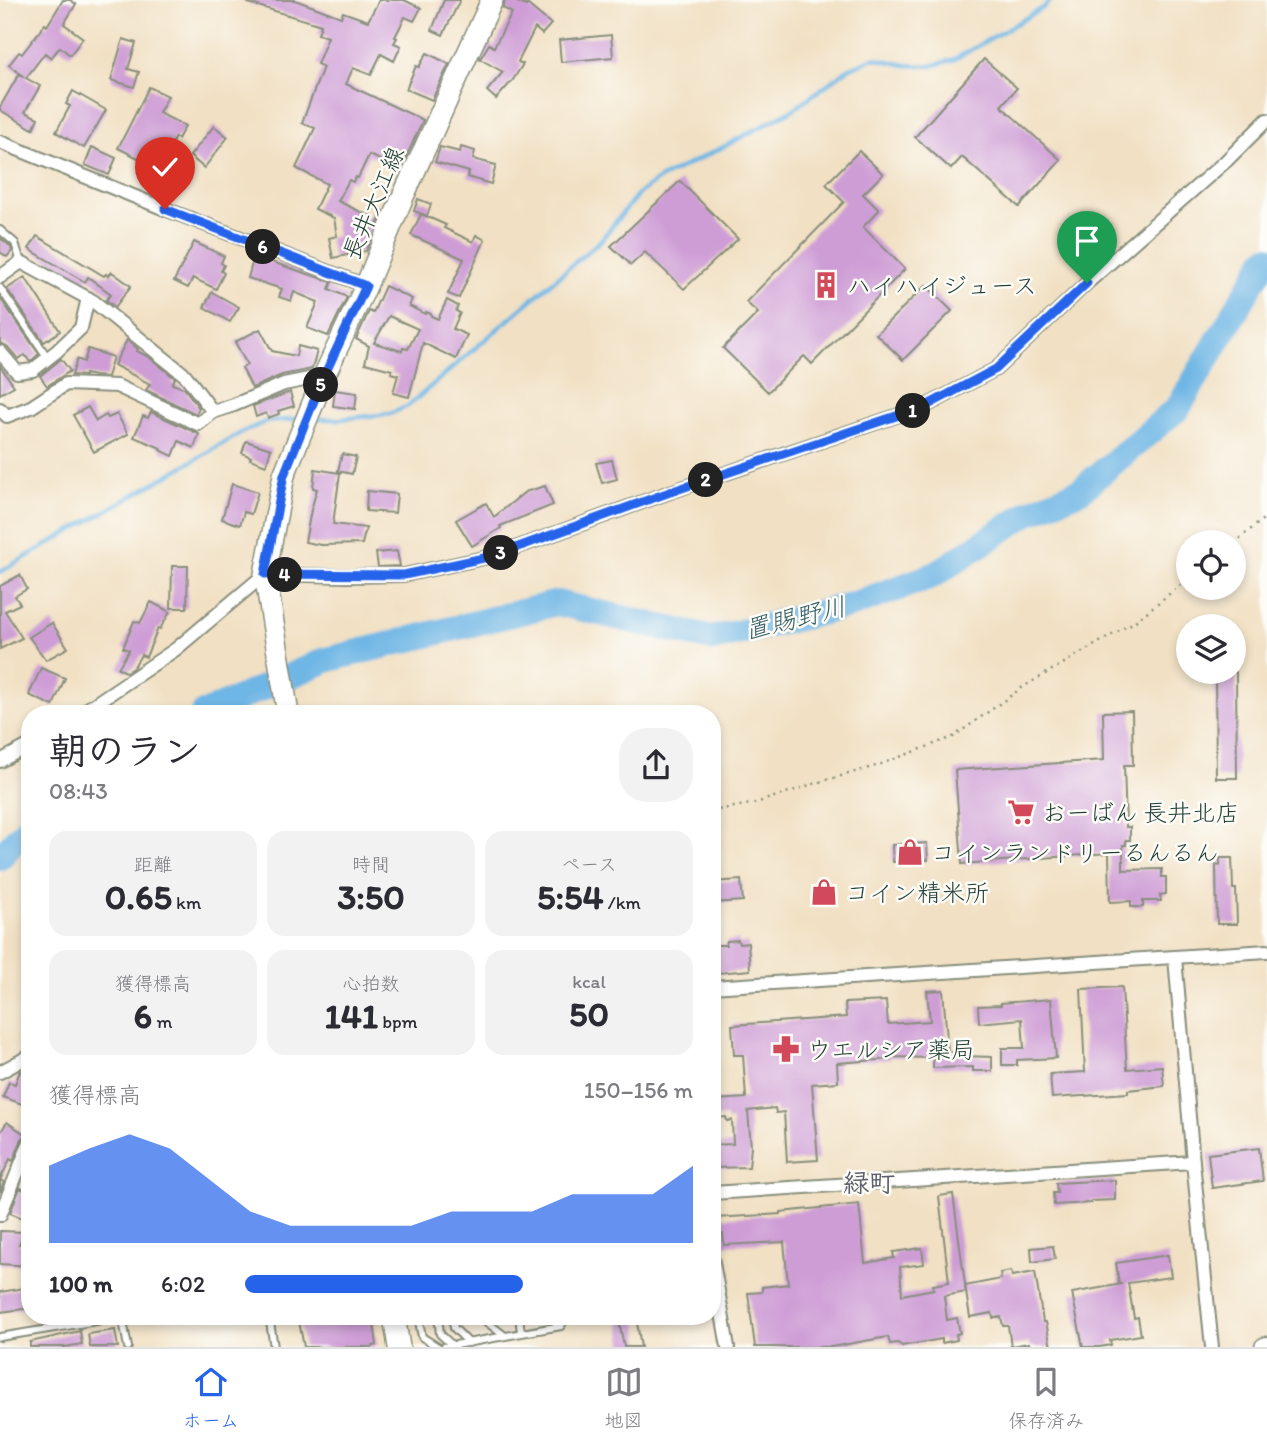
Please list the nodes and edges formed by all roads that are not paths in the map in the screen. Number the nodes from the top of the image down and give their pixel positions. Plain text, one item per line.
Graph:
1 (492, 0) edge
2 (1267, 120) edge
3 (0, 142) edge
4 (0, 230) edge
5 (21, 262) junction
6 (1, 274) edge
7 (366, 286) junction
8 (0, 288) edge
9 (88, 298) junction
10 (0, 352) edge
11 (48, 358) junction
12 (324, 376) junction
13 (0, 409) edge
14 (213, 412) junction
15 (265, 574) junction
16 (93, 705) edge
17 (286, 705) edge
18 (21, 750) edge
19 (0, 761) edge
20 (1267, 951) edge
21 (1175, 958) junction
22 (721, 985) edge
23 (21, 1061) edge
24 (0, 1072) edge
25 (1193, 1162) junction
26 (21, 1164) edge
27 (721, 1193) edge
28 (0, 1215) edge
29 (721, 1308) edge
30 (71, 1325) edge
31 (125, 1325) edge
32 (270, 1325) edge
33 (395, 1325) edge
34 (420, 1325) edge
35 (439, 1325) edge
36 (454, 1325) edge
37 (491, 1325) edge
38 (520, 1325) edge
39 (562, 1325) edge
40 (521, 1334) junction
41 (505, 1336) junction
42 (0, 1337) edge
43 (469, 1343) junction
44 (453, 1346) edge
45 (128, 1347) edge
46 (274, 1347) edge
47 (398, 1347) edge
48 (438, 1347) edge
49 (444, 1347) edge
50 (728, 1347) edge
51 (1212, 1347) edge

1 - 7 main road, 長井大江線
2 - 15 street
3 - 7 street
4 - 5 lane
5 - 6 street
5 - 9 street
7 - 12 main road, 長井大江線
8 - 11 lane
9 - 11 street
9 - 14 street
10 - 11 street
12 - 14 street
12 - 15 main road, 長井大江線
13 - 14 street
15 - 16 street
15 - 17 main road, 長井大江線
18 - 19 street
20 - 21 street
21 - 22 street
21 - 25 street
23 - 24 street
25 - 27 street
25 - 51 street
26 - 28 street
29 - 50 street
30 - 42 lane
31 - 45 lane
32 - 46 lane
33 - 47 main road
34 - 48 lane
35 - 44 lane
36 - 43 lane
37 - 41 lane
38 - 40 lane
39 - 40 lane
40 - 41 lane
41 - 43 lane
43 - 44 lane
44 - 49 lane

